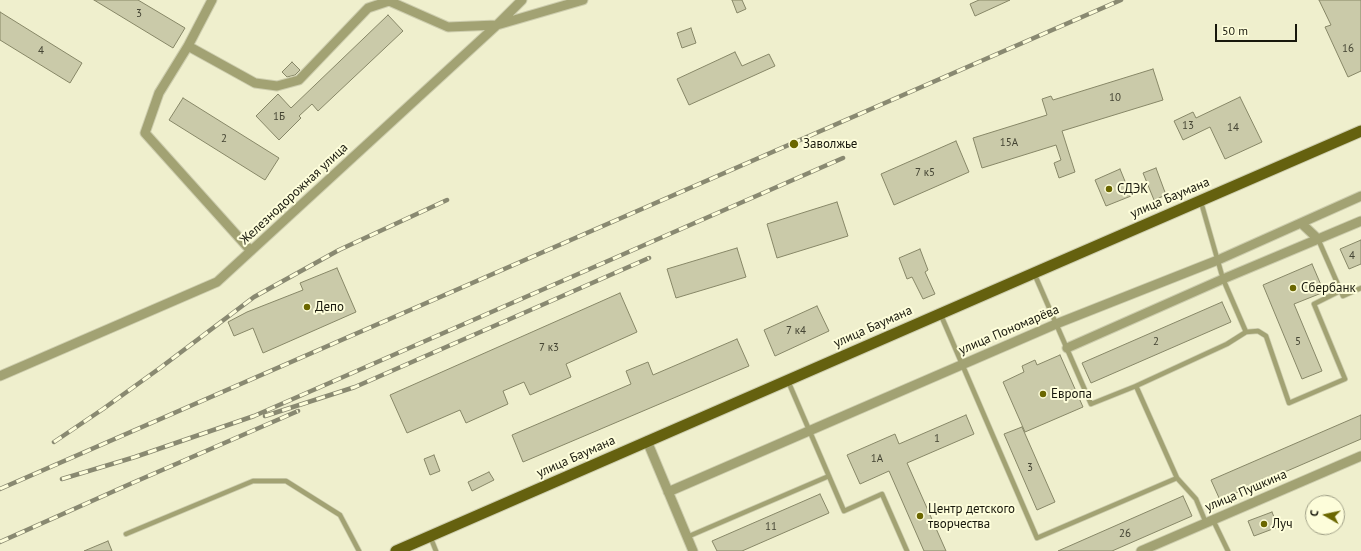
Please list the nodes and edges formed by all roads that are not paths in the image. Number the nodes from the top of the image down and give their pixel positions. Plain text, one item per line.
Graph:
1 (212, 0) edge
2 (522, 0) edge
3 (583, 0) edge
4 (496, 25) junction
5 (188, 46) junction
6 (1361, 131) edge
7 (1361, 196) edge
8 (1200, 200) junction
9 (1361, 221) edge
10 (1301, 223) junction
11 (1318, 239) junction
12 (251, 251) junction
13 (1218, 260) junction
14 (1034, 273) junction
15 (1223, 279) junction
16 (1361, 288) edge
17 (1340, 291) junction
18 (940, 313) junction
19 (1056, 324) junction
20 (1246, 332) junction
21 (1066, 348) junction
22 (962, 364) junction
23 (0, 376) edge
24 (787, 380) junction
25 (1136, 386) junction
26 (810, 431) junction
27 (647, 441) junction
28 (1361, 456) edge
29 (829, 476) junction
30 (1177, 478) junction
31 (668, 492) junction
32 (1210, 521) junction
33 (126, 534) dead end
34 (430, 536) junction
35 (687, 538) junction
36 (359, 551) edge
37 (396, 551) edge
38 (436, 551) edge
39 (692, 551) edge
40 (907, 551) edge
41 (1142, 551) edge
42 (1228, 551) edge

1 - 5 street
2 - 4 street
3 - 4 street, Железнодорожная улица
4 - 5 street
4 - 12 street, Железнодорожная улица
5 - 12 street
6 - 8 main road, улица Баумана
7 - 10 street, улица Пономарёва
8 - 13 lane
8 - 14 main road, улица Баумана
9 - 11 street
10 - 11 street
10 - 13 street, улица Пономарёва
11 - 15 street
11 - 17 lane
12 - 23 street, Железнодорожная улица
13 - 15 lane
13 - 19 street, улица Пономарёва
14 - 18 main road, улица Баумана
14 - 19 lane
15 - 20 lane
15 - 21 street
16 - 17 lane
17 - 20 lane
18 - 22 lane
18 - 24 main road, улица Баумана
19 - 21 lane
19 - 22 street, улица Пономарёва
20 - 25 lane
21 - 25 lane
22 - 26 street, улица Пономарёва
22 - 30 lane
24 - 26 lane
24 - 27 main road, улица Баумана
25 - 30 lane
26 - 29 lane
26 - 31 street, улица Пономарёва
27 - 31 street
27 - 34 main road, улица Баумана
28 - 32 street, улица Пушкина
29 - 35 lane
29 - 40 lane
30 - 32 lane
31 - 35 street
32 - 41 street, улица Пушкина
32 - 42 lane
33 - 36 lane
34 - 37 main road, улица Баумана
34 - 38 lane
35 - 39 street

